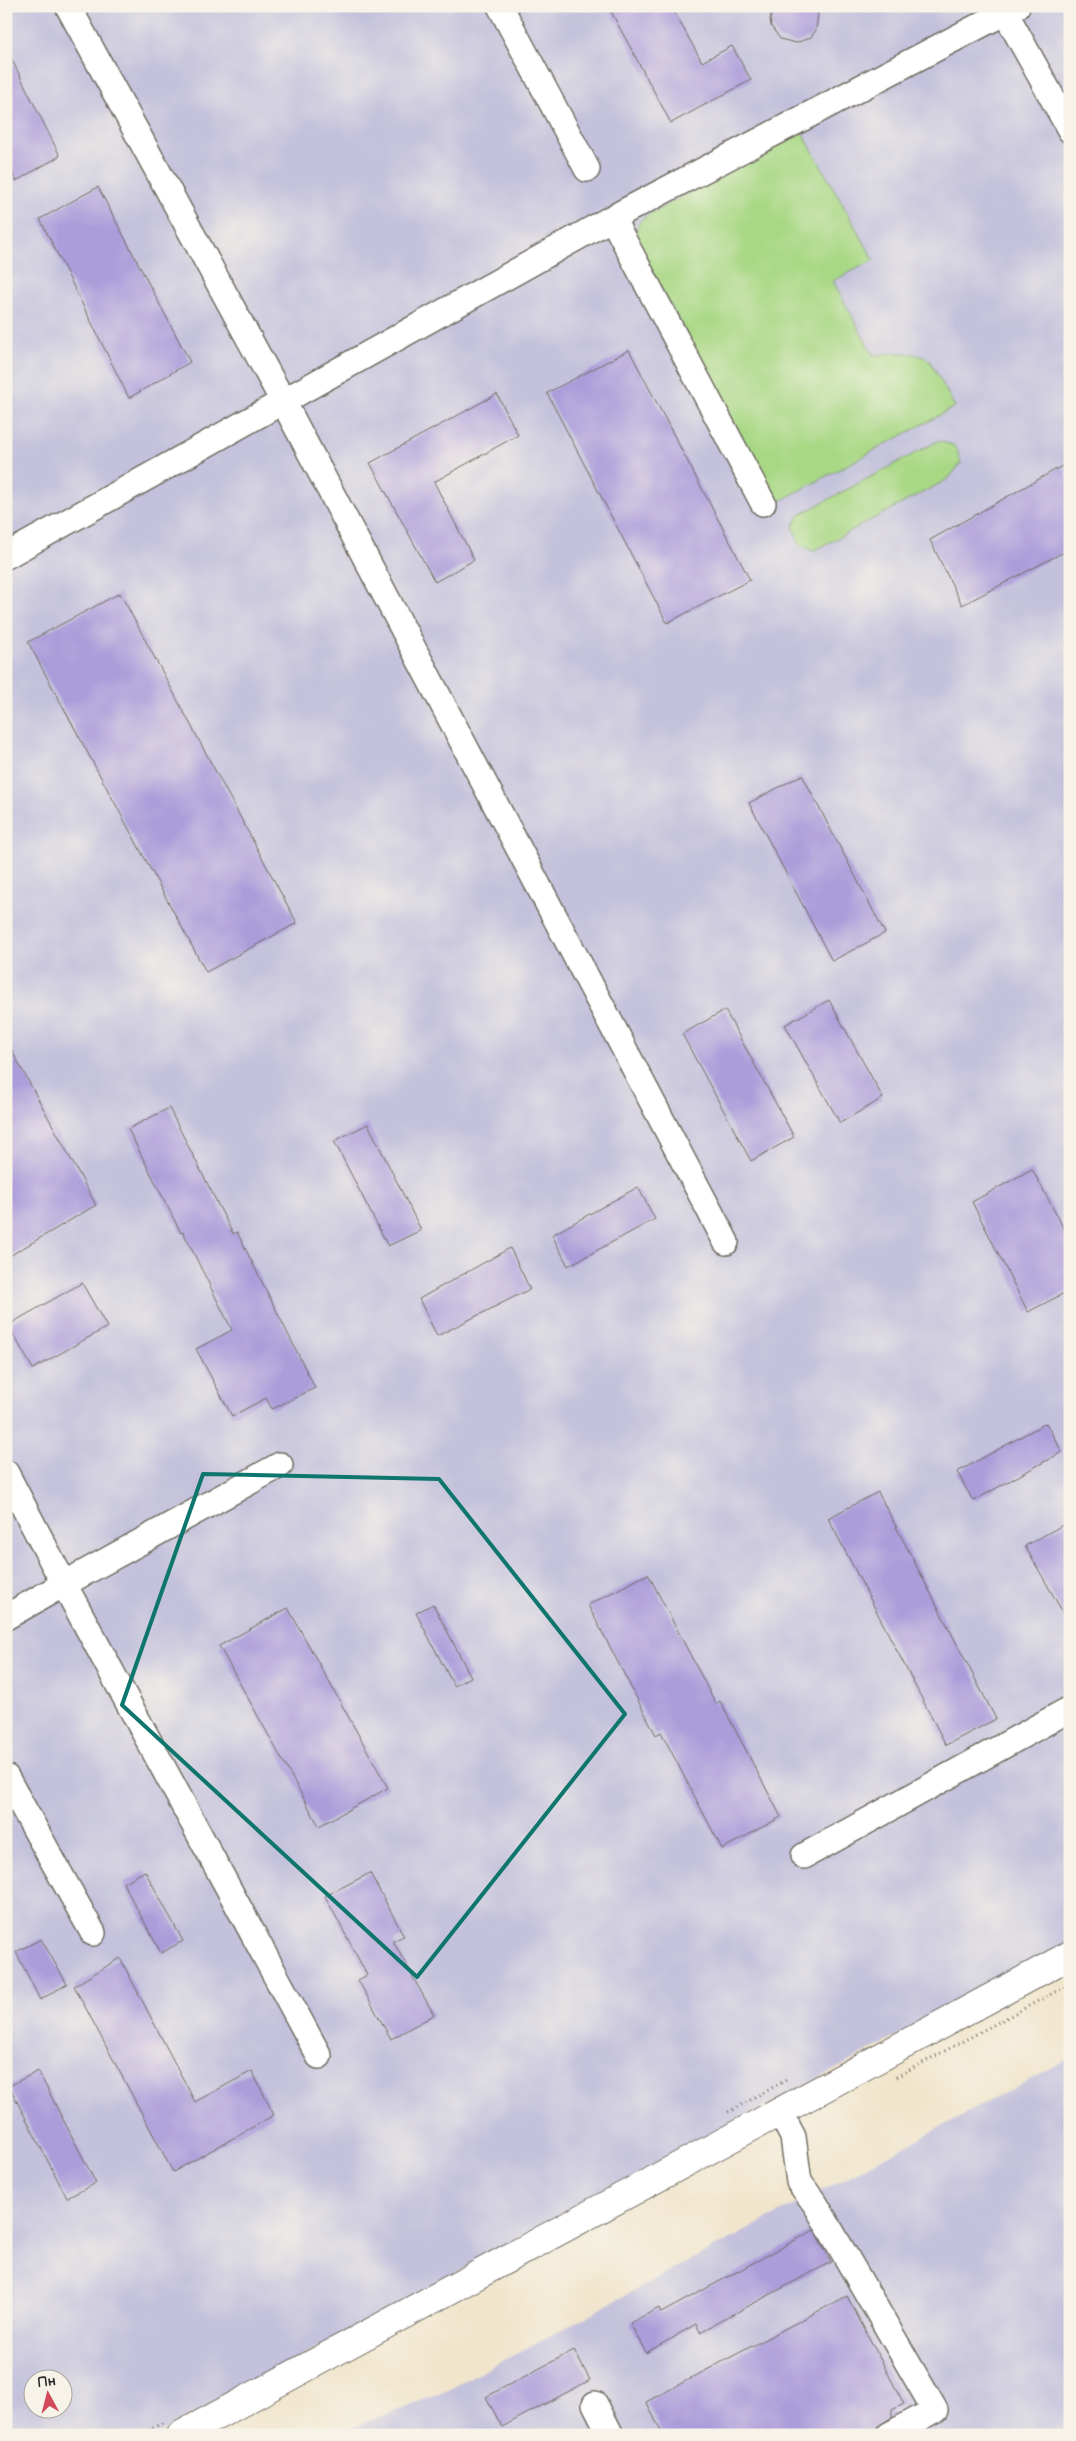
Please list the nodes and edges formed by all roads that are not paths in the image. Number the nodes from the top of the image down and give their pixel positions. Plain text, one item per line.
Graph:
1 (68, 6) edge
2 (500, 6) edge
3 (1011, 9) edge
4 (1070, 130) edge
5 (587, 169) dead end
6 (612, 218) junction
7 (284, 403) junction
8 (763, 503) dead end
9 (6, 556) edge
10 (726, 1242) dead end
11 (280, 1465) dead end
12 (6, 1473) edge
13 (64, 1584) junction
14 (6, 1617) edge
15 (1070, 1709) edge
16 (6, 1777) edge
17 (804, 1856) dead end
18 (93, 1933) dead end
19 (1070, 1955) edge
20 (319, 2056) dead end
21 (780, 2112) junction
22 (595, 2404) dead end
23 (188, 2433) edge
24 (611, 2435) edge
25 (889, 2435) edge

1 - 7 lane
2 - 5 lane
3 - 4 lane
3 - 6 lane
6 - 7 lane
6 - 8 lane
7 - 9 lane
7 - 10 lane
11 - 13 lane
12 - 13 lane
13 - 14 lane
13 - 20 lane
15 - 17 lane
16 - 18 lane
19 - 21 main road
21 - 23 main road
21 - 25 lane
22 - 24 lane

